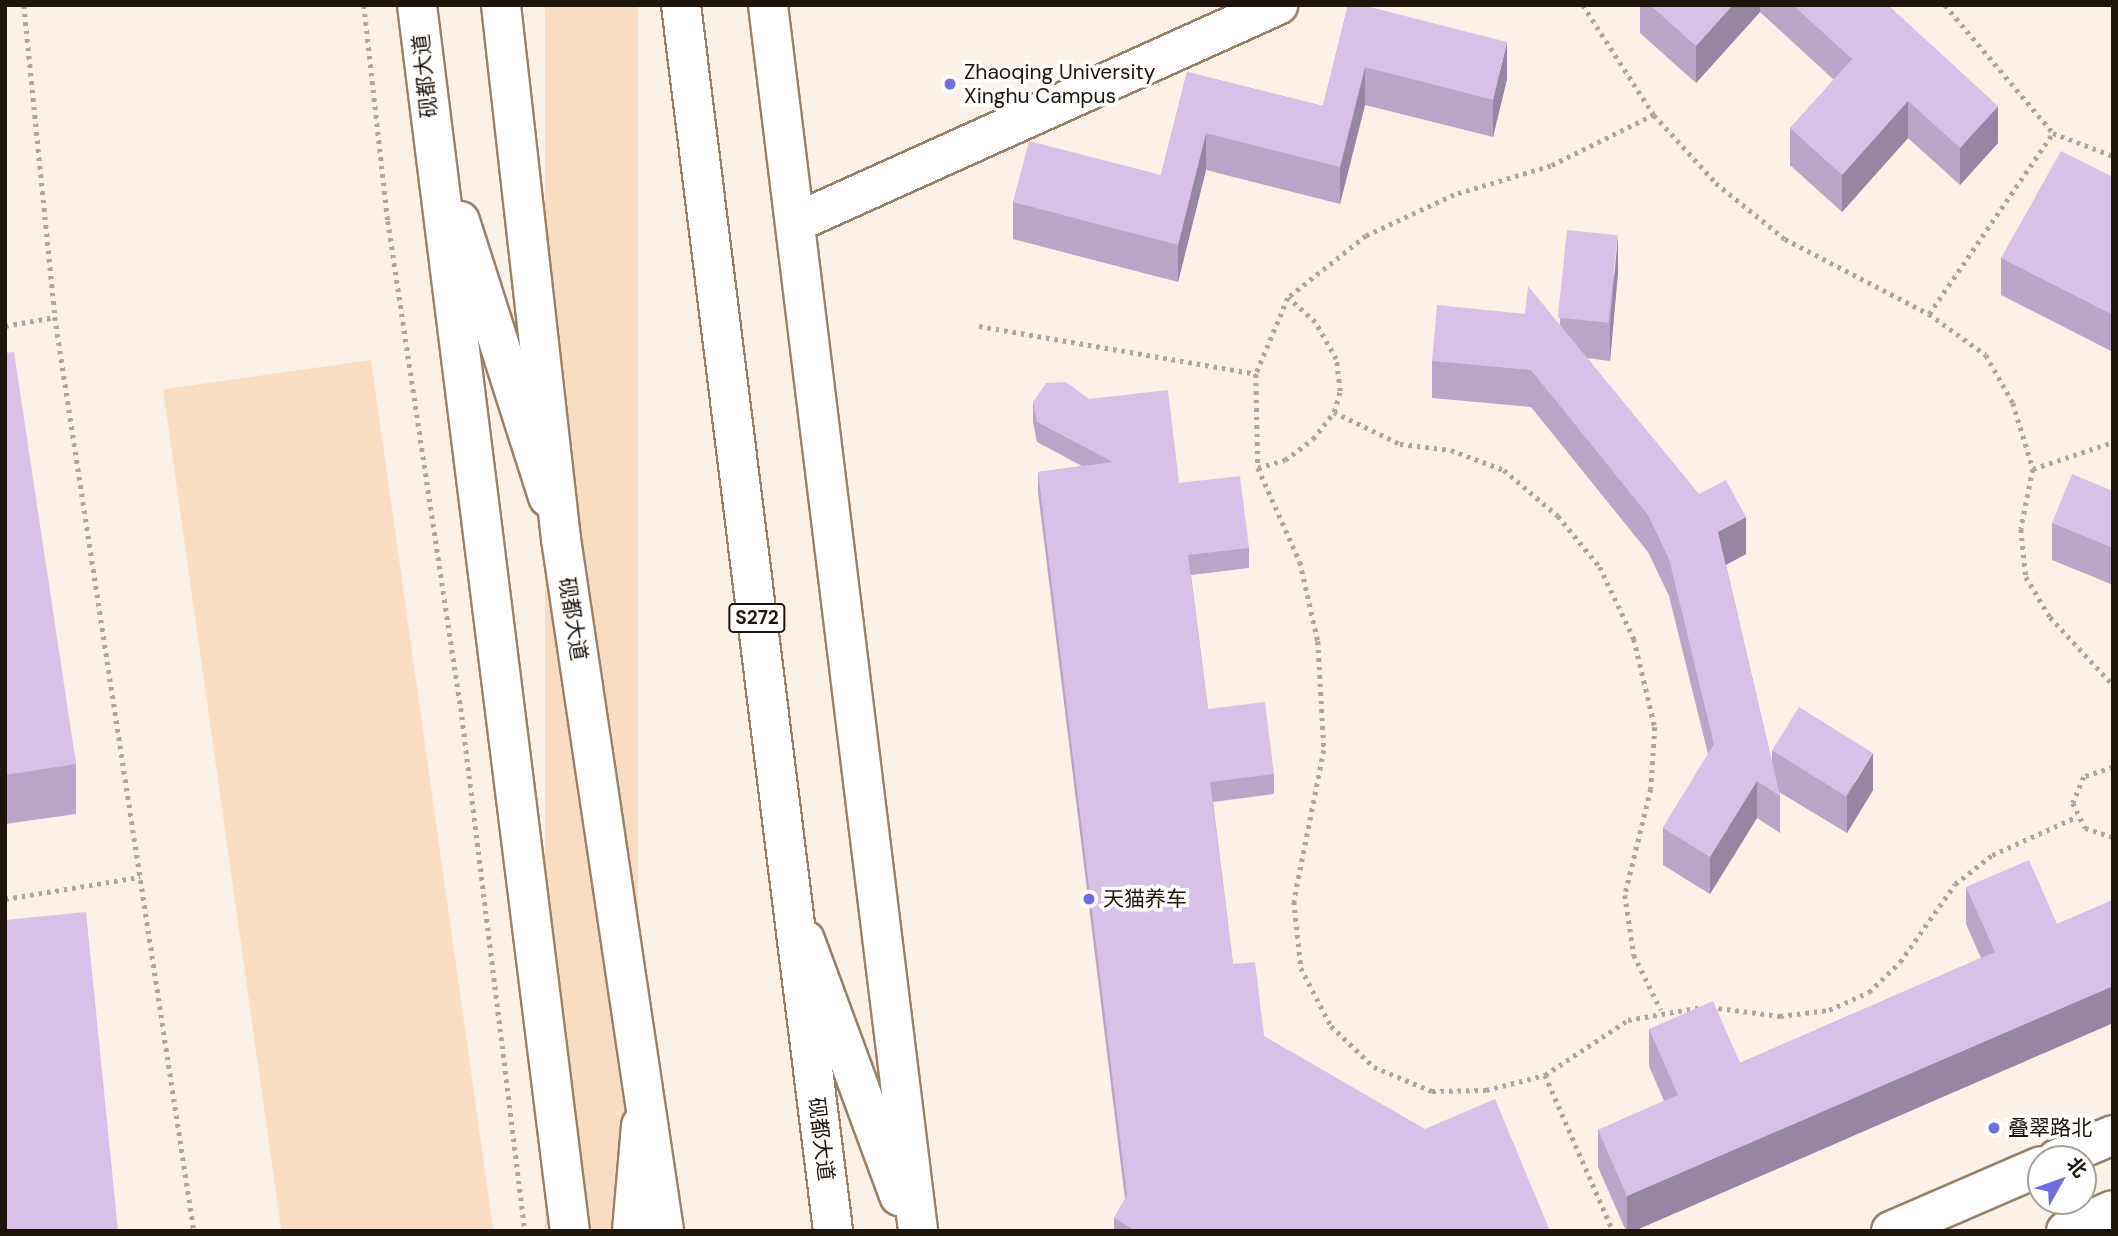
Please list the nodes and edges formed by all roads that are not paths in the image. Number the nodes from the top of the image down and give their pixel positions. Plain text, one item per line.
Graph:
1 (417, 5) edge
2 (501, 5) edge
3 (681, 5) edge
4 (768, 5) edge
5 (1278, 5) edge
6 (430, 129) junction
7 (797, 222) junction
8 (561, 539) junction
9 (793, 909) junction
10 (645, 1078) junction
11 (2113, 1135) edge
12 (2090, 1145) edge
13 (2027, 1172) edge
14 (2113, 1210) edge
15 (570, 1231) edge
16 (632, 1231) edge
17 (664, 1231) edge
18 (833, 1231) edge
19 (911, 1231) edge
20 (918, 1231) edge
21 (1891, 1231) edge
22 (2066, 1231) edge

1 - 6 street, 砚都大道
2 - 8 street, 砚都大道
3 - 9 street, 砚都大道 / S272
4 - 7 street
5 - 7 street
6 - 8 street
6 - 15 street, 砚都大道
7 - 20 street
8 - 10 street, 砚都大道
9 - 18 street, 砚都大道 / S272
9 - 19 street
10 - 16 street
10 - 17 street, 砚都大道
11 - 12 street
13 - 21 street
14 - 22 street

